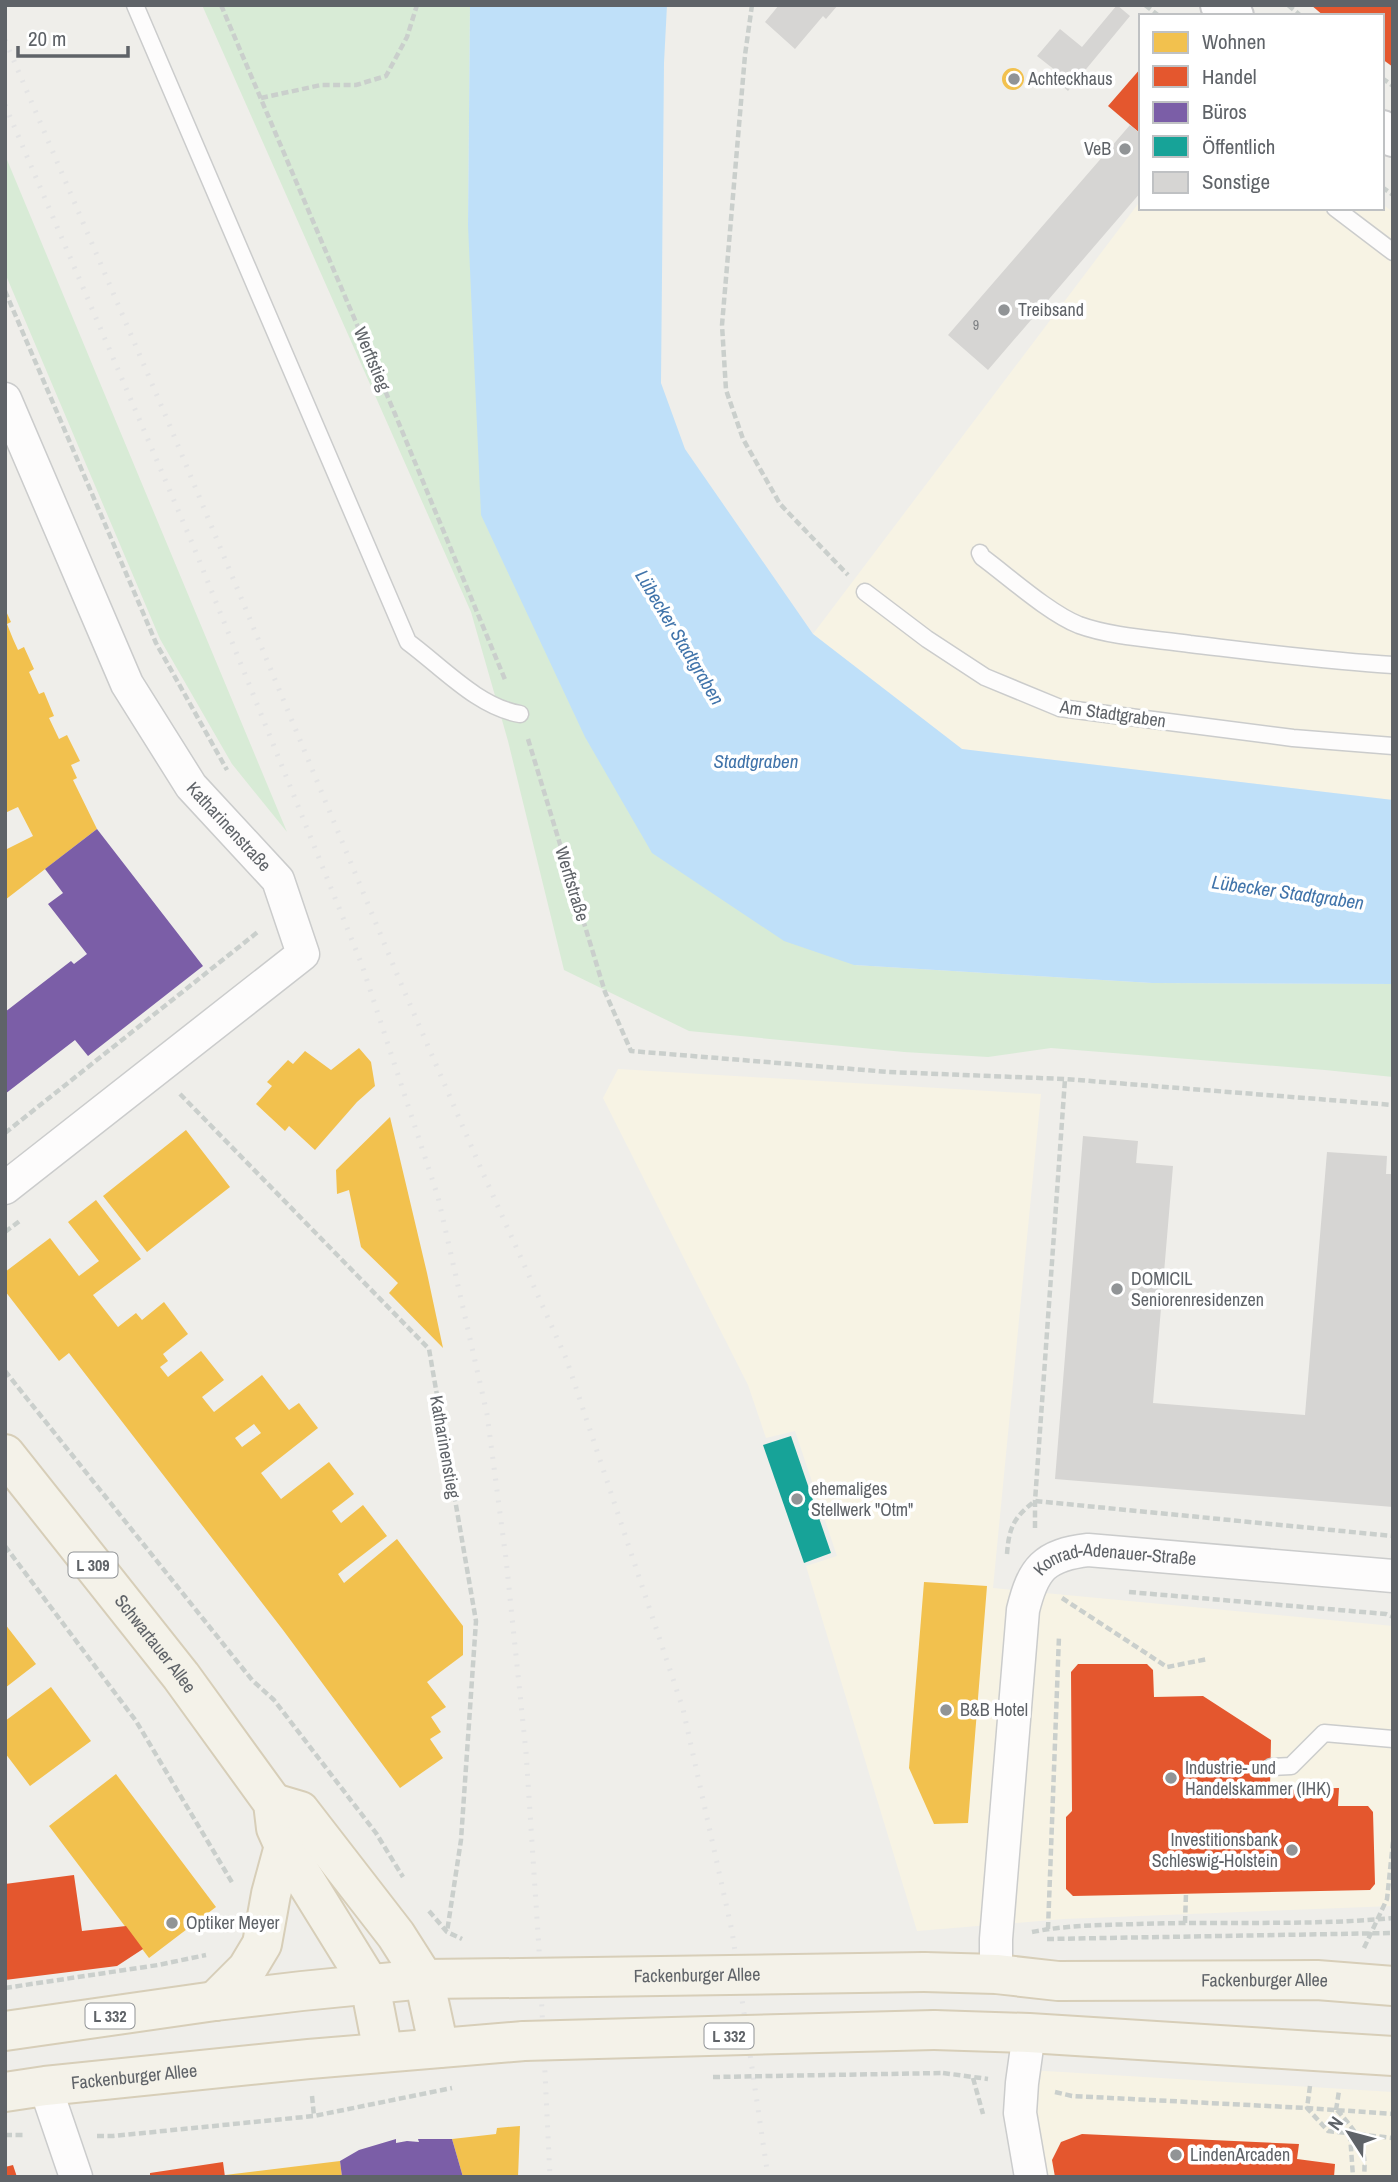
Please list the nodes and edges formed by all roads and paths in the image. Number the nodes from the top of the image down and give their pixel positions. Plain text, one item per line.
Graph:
1 (135, 5) edge
2 (221, 5) edge
3 (417, 5) edge
4 (752, 5) edge
5 (1145, 5) edge
6 (1156, 5) edge
7 (1152, 11) junction
8 (1156, 14) edge
9 (260, 98) junction
10 (1338, 210) edge
11 (1393, 252) edge
12 (5, 291) edge
13 (5, 399) edge
14 (980, 553) dead end
15 (865, 593) joint
16 (1393, 665) edge
17 (520, 714) junction
18 (1393, 746) edge
19 (233, 778) dead end
20 (260, 921) dead end
21 (158, 1070) junction
22 (1065, 1079) junction
23 (1393, 1105) edge
24 (5, 1133) edge
25 (5, 1188) edge
26 (5, 1371) edge
27 (5, 1454) edge
28 (5, 1546) edge
29 (1393, 1576) edge
30 (1032, 1579) junction
31 (1074, 1590) dead end
32 (1128, 1591) dead end
33 (1064, 1599) junction
34 (1060, 1611) dead end
35 (1393, 1617) edge
36 (1059, 1625) dead end
37 (1208, 1659) dead end
38 (1393, 1739) edge
39 (1271, 1767) dead end
40 (273, 1803) junction
41 (1393, 1842) edge
42 (284, 1846) junction
43 (404, 1880) dead end
44 (234, 1885) dead end
45 (1186, 1894) dead end
46 (421, 1901) dead end
47 (1393, 1918) edge
48 (1377, 1920) junction
49 (1185, 1923) junction
50 (1048, 1928) junction
51 (447, 1932) junction
52 (1370, 1933) junction
53 (1393, 1933) edge
54 (465, 1940) dead end
55 (216, 1949) dead end
56 (996, 1957) junction
57 (424, 1979) junction
58 (370, 1985) junction
59 (1393, 1986) edge
60 (5, 1988) edge
61 (215, 2001) junction
62 (5, 2031) edge
63 (1029, 2033) junction
64 (439, 2048) junction
65 (383, 2052) junction
66 (1393, 2056) edge
67 (699, 2078) dead end
68 (973, 2078) dead end
69 (45, 2086) junction
70 (461, 2087) dead end
71 (5, 2092) edge
72 (1072, 2096) dead end
73 (1336, 2110) junction
74 (1393, 2114) edge
75 (62, 2134) junction
76 (1358, 2134) junction
77 (1393, 2138) edge
78 (76, 2177) edge
79 (1031, 2177) edge
80 (1353, 2177) edge
81 (1364, 2177) edge

1 - 17 lane
2 - 9 path, Werftstieg
3 - 9 path
4 - 15 path
5 - 7 path
6 - 7 path
7 - 8 path
9 - 17 path, Werftstieg
10 - 11 lane
12 - 19 path
13 - 21 street, Katharinenstraße
14 - 16 lane
15 - 18 lane, Am Stadtgraben
17 - 22 path, Werftstraße
20 - 24 path
21 - 25 street, Katharinenstraße
21 - 51 path, Katharinenstieg
22 - 23 path
22 - 30 path
26 - 43 path
27 - 40 main road, Schwartauer Allee / L 309
28 - 44 path
29 - 30 street, Konrad-Adenauer-Straße
30 - 33 path
30 - 56 street, Konrad-Adenauer-Straße
31 - 33 path
32 - 35 path
33 - 34 path
33 - 37 path
36 - 50 path
38 - 39 lane
40 - 42 main road, Schwartauer Allee / L 309
40 - 57 main road
41 - 48 path
42 - 58 main road, Schwartauer Allee / L 309
42 - 61 main road
45 - 49 path
46 - 51 path
47 - 48 path
48 - 49 path
48 - 52 path
49 - 50 path
50 - 56 path
51 - 54 path
52 - 53 path
52 - 56 path
55 - 60 path
56 - 57 main road, Fackenburger Allee / L 332, bridge
56 - 59 main road, Fackenburger Allee / L 332
57 - 58 main road, Fackenburger Allee / L 332
57 - 64 main road
58 - 61 main road, Fackenburger Allee / L 332
58 - 65 main road, Schwartauer Allee / L 309
61 - 62 main road, Fackenburger Allee / L 332
63 - 64 main road, Fackenburger Allee / L 332, bridge
63 - 66 main road, Fackenburger Allee / L 332
63 - 79 street
64 - 65 main road, Fackenburger Allee / L 332
65 - 69 main road, Fackenburger Allee / L 332
67 - 68 path, bridge
69 - 71 main road, Fackenburger Allee / L 332
69 - 75 street
70 - 75 path
72 - 73 path
73 - 74 path
73 - 76 path
75 - 78 street
76 - 77 path
76 - 80 path
76 - 81 path

